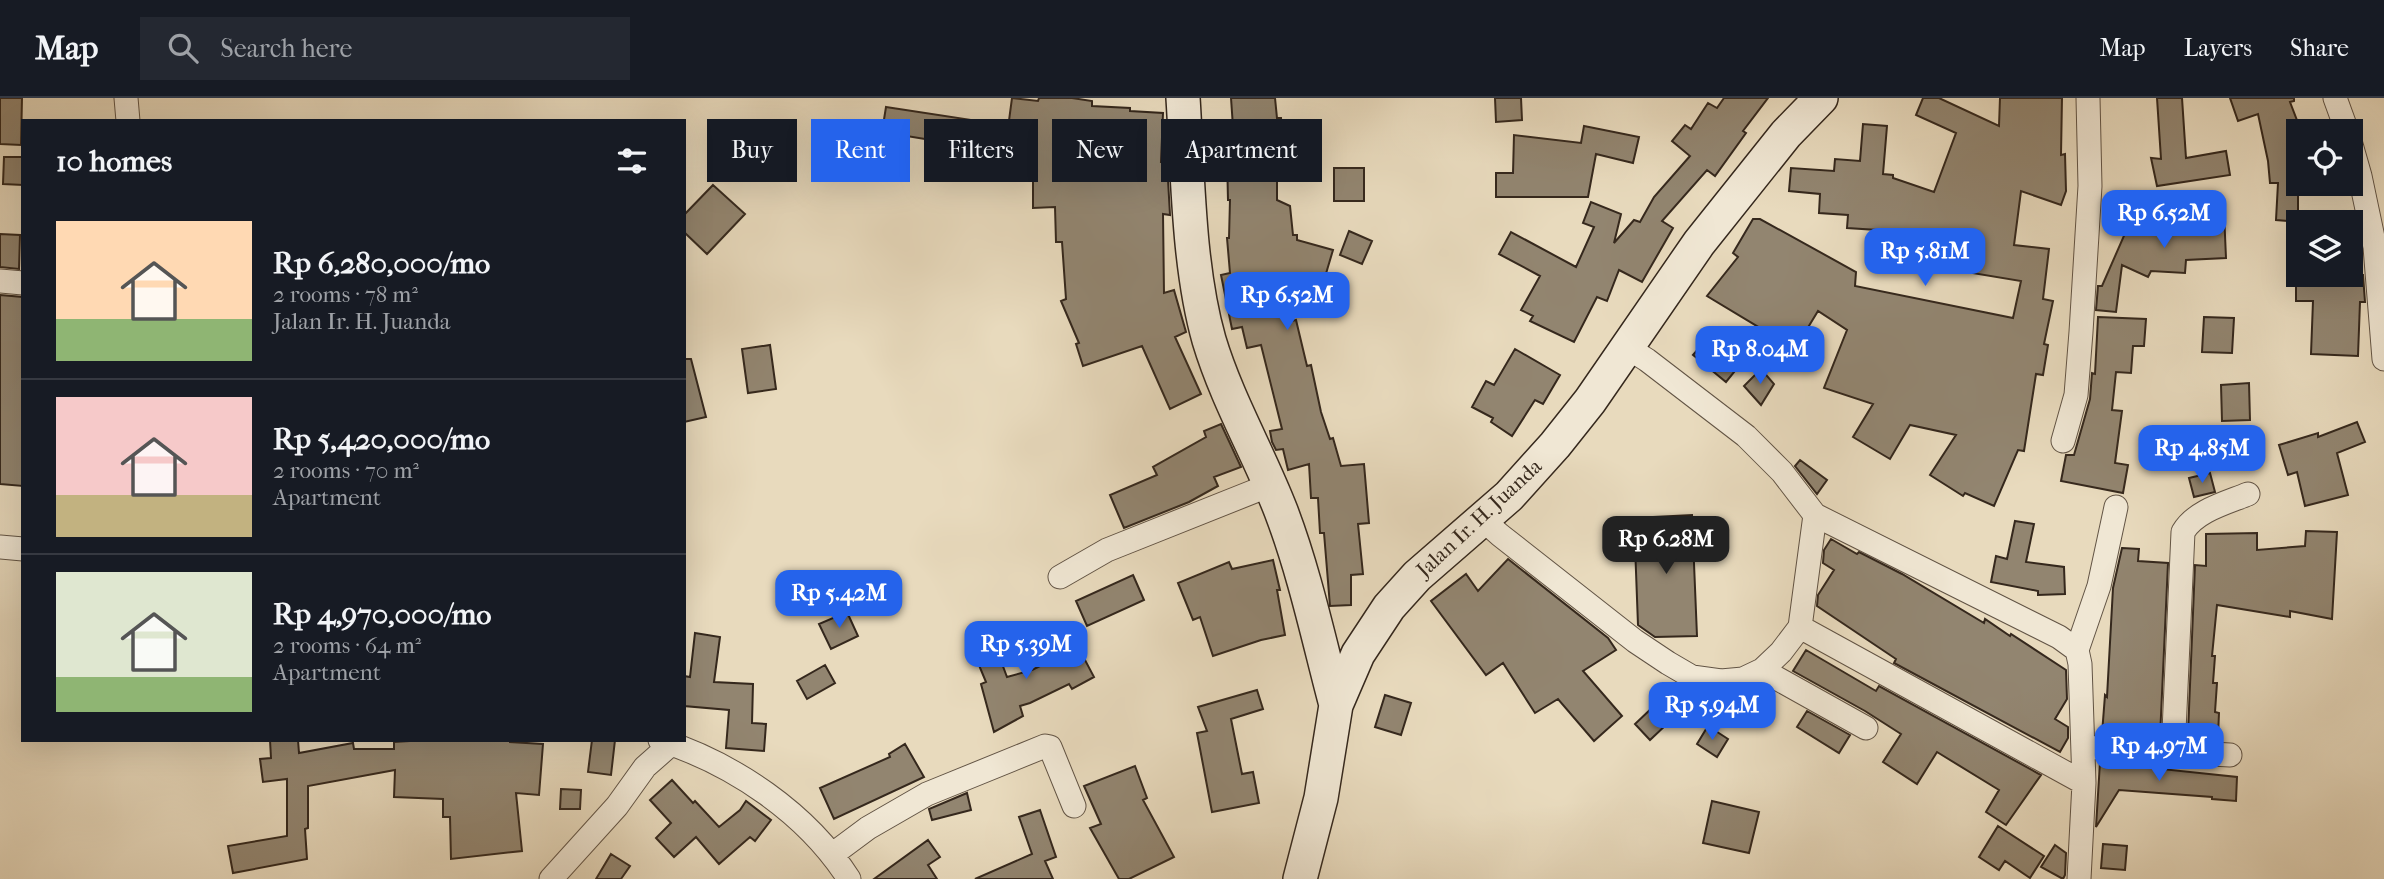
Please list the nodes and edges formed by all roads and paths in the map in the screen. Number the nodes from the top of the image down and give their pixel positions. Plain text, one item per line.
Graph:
1 (126, 98) edge
2 (1183, 98) edge
3 (1821, 98) edge
4 (2088, 98) edge
5 (2335, 98) edge
6 (128, 119) edge
7 (2343, 119) edge
8 (2363, 190) edge
9 (0, 281) edge
10 (21, 284) edge
11 (1628, 348) junction
12 (2384, 359) edge
13 (2063, 441) dead end
14 (1270, 485) junction
15 (2248, 494) dead end
16 (2116, 507) dead end
17 (1815, 515) junction
18 (1482, 519) junction
19 (0, 547) edge
20 (21, 549) edge
21 (1060, 577) dead end
22 (1800, 627) junction
23 (2077, 650) junction
24 (1762, 670) junction
25 (1336, 705) junction
26 (1866, 728) dead end
27 (665, 742) edge
28 (2084, 747) junction
29 (2174, 753) junction
30 (2230, 755) dead end
31 (2084, 783) junction
32 (1074, 806) dead end
33 (833, 854) junction
34 (551, 879) edge
35 (849, 879) edge
36 (1300, 879) edge
37 (2078, 879) edge

1 - 6 street
2 - 14 street
3 - 11 street, Jalan Ir. H. Juanda
4 - 13 street
5 - 7 street
8 - 12 street
9 - 10 street
11 - 17 street
11 - 18 street, Jalan Ir. H. Juanda
14 - 21 street
14 - 25 street
15 - 29 street
16 - 23 street
17 - 22 street
17 - 23 street
18 - 24 street
18 - 25 street, Jalan Ir. H. Juanda
19 - 20 street
22 - 24 street
22 - 31 street
23 - 28 street
24 - 26 street
25 - 36 street, Jalan Ir. H. Juanda
27 - 33 street
27 - 34 street
28 - 29 street
28 - 31 street
29 - 30 street
31 - 37 street
32 - 33 street
33 - 35 street

